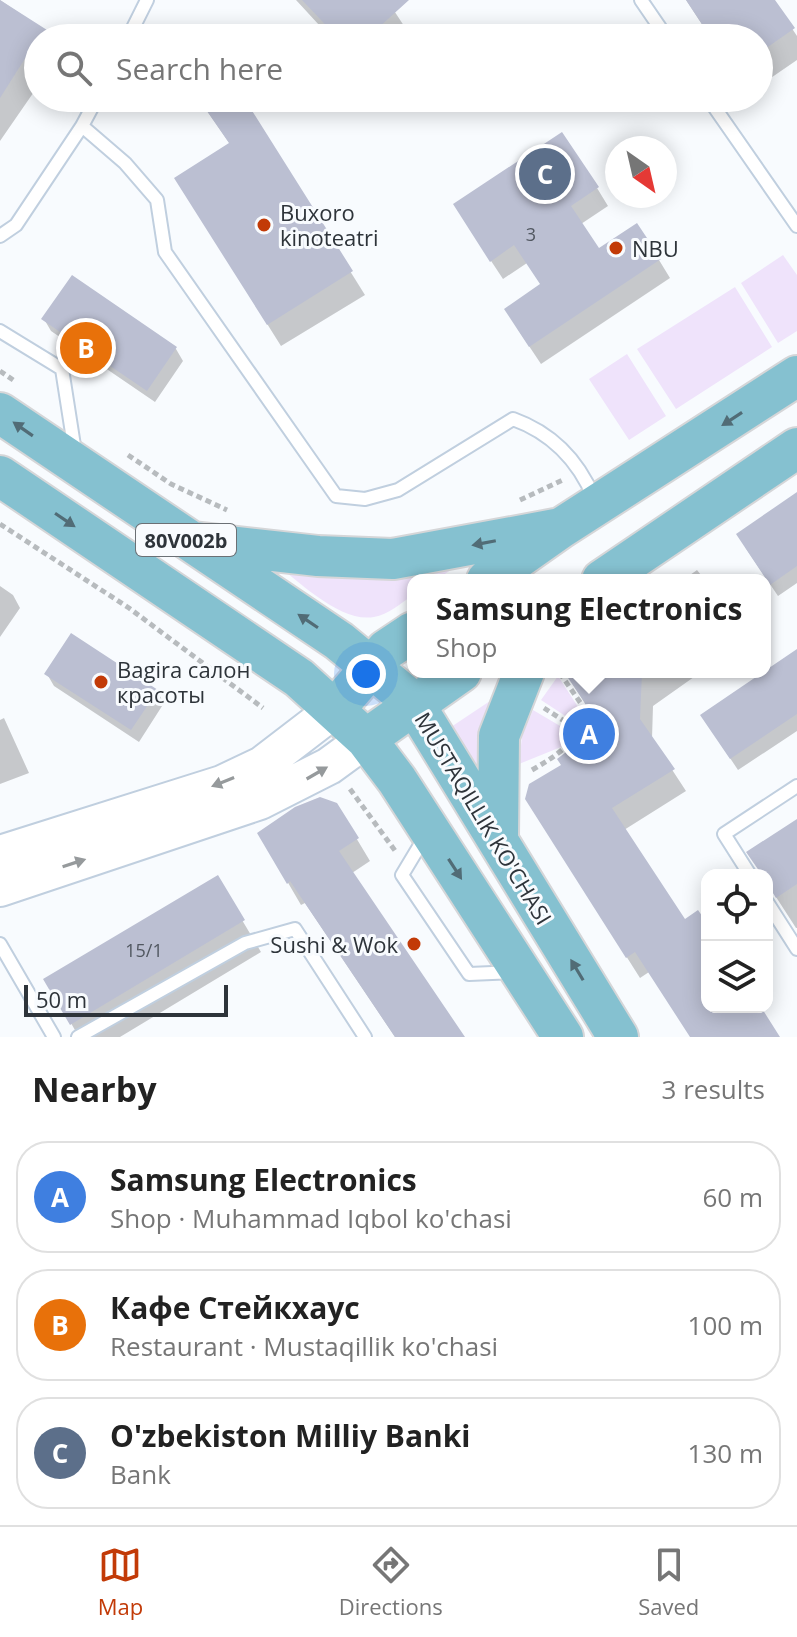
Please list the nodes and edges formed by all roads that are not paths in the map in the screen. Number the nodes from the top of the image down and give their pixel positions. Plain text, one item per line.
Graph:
1 (147, 0) edge
2 (641, 0) edge
3 (135, 24) edge
4 (657, 24) edge
5 (90, 112) edge
6 (718, 112) edge
7 (82, 126) junction
8 (797, 226) edge
9 (0, 236) edge
10 (0, 331) edge
11 (797, 376) edge
12 (0, 413) edge
13 (797, 448) edge
14 (78, 467) junction
15 (0, 476) edge
16 (597, 505) junction
17 (561, 528) junction
18 (188, 542) junction
19 (496, 574) edge
20 (611, 574) edge
21 (407, 636) edge
22 (372, 666) junction
23 (451, 678) edge
24 (522, 678) edge
25 (413, 702) junction
26 (335, 709) junction
27 (366, 739) junction
28 (797, 786) edge
29 (498, 841) junction
30 (0, 854) edge
31 (746, 869) edge
32 (0, 888) edge
33 (773, 911) edge
34 (0, 944) edge
35 (797, 949) edge
36 (54, 1037) edge
37 (78, 1037) edge
38 (365, 1037) edge
39 (563, 1037) edge
40 (618, 1037) edge

1 - 3 lane
2 - 4 lane
5 - 7 lane
6 - 8 lane
7 - 9 lane
7 - 16 lane
10 - 14 lane
11 -> 16 main road
14 -> 12 main road, MUSTAQILLIK KO'CHASI / 80V002b
13 - 20 main road
14 - 18 main road, MUSTAQILLIK KO'CHASI / 80V002b
15 -> 26 main road, 80V002b
16 - 17 main road
17 -> 18 main road
17 - 19 main road
22 -> 18 main road, MUSTAQILLIK KO'CHASI / 80V002b
21 - 22 main road
22 - 25 main road, MUSTAQILLIK KO'CHASI / 80V002b
22 - 26 main road
23 - 25 main road
24 - 29 main road
25 - 27 main road
25 - 29 main road, MUSTAQILLIK KO'CHASI / 80V002b
26 - 27 main road, 80V002b
26 -> 30 main road
32 -> 27 main road
27 - 39 main road, 80V002b
28 - 31 lane
40 -> 29 main road, MUSTAQILLIK KO'CHASI / 80V002b
33 - 35 lane
34 - 36 lane
37 - 38 lane

